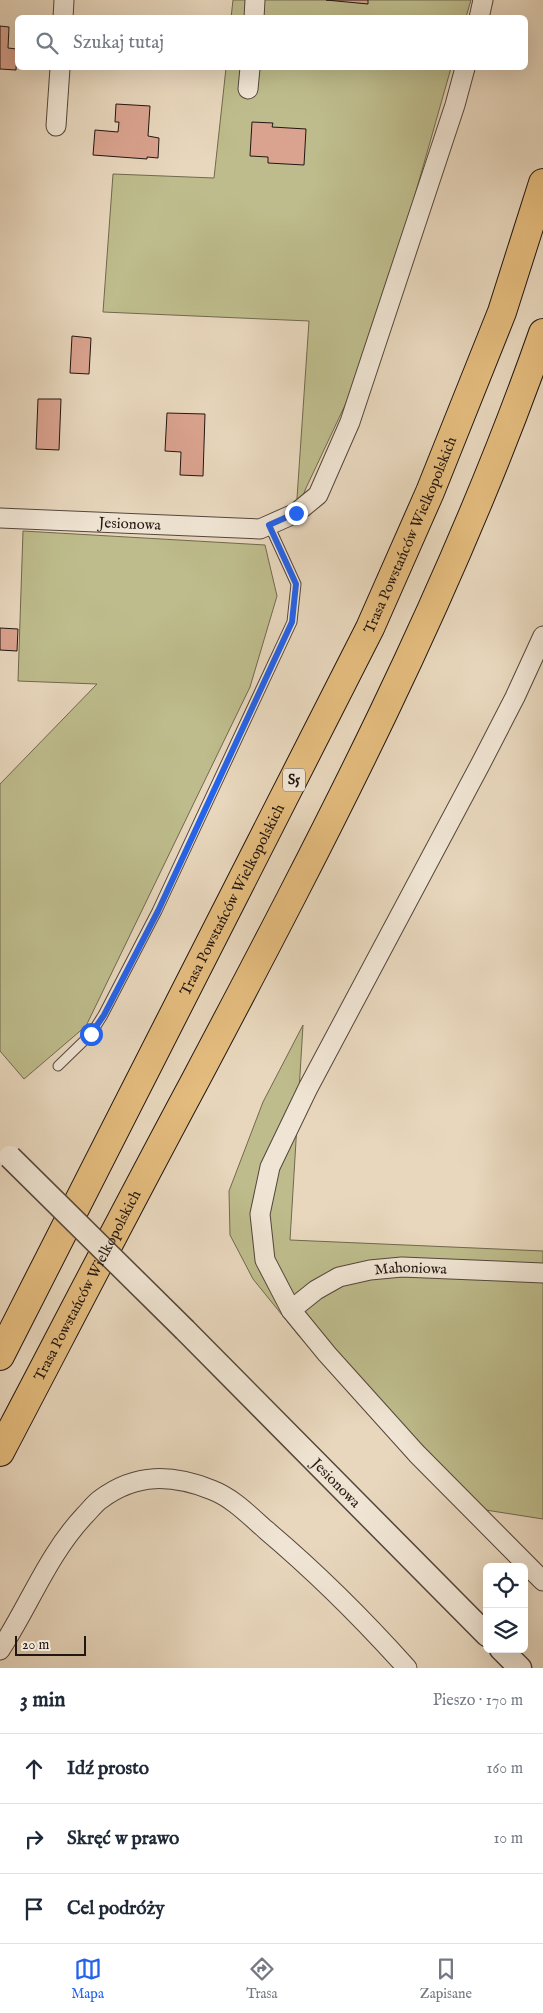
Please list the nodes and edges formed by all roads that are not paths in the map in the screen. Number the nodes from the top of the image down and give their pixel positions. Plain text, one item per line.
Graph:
1 (64, 0) edge
2 (255, 0) edge
3 (483, 0) edge
4 (62, 15) edge
5 (254, 15) edge
6 (480, 15) edge
7 (60, 70) edge
8 (250, 70) edge
9 (464, 70) edge
10 (248, 90) dead end
11 (56, 126) dead end
12 (543, 183) edge
13 (543, 333) edge
14 (0, 518) edge
15 (265, 527) junction
16 (543, 636) edge
17 (58, 1066) dead end
18 (5, 1152) edge
19 (543, 1273) edge
20 (291, 1310) junction
21 (0, 1356) edge
22 (0, 1452) edge
23 (543, 1582) edge
24 (483, 1631) edge
25 (0, 1650) edge
26 (505, 1653) edge
27 (407, 1668) edge
28 (520, 1668) edge

1 - 4 street
2 - 5 street
3 - 6 street
7 - 11 street
8 - 10 street
9 - 15 street
12 - 21 highway, Trasa Powstańców Wielkopolskich / S5
13 - 22 highway, Trasa Powstańców Wielkopolskich
14 - 15 street, Jesionowa
15 - 17 lane
16 - 20 street
18 - 24 street, Jesionowa, bridge
19 - 20 street, Mahoniowa
20 - 23 street
25 - 27 street
26 - 28 street

